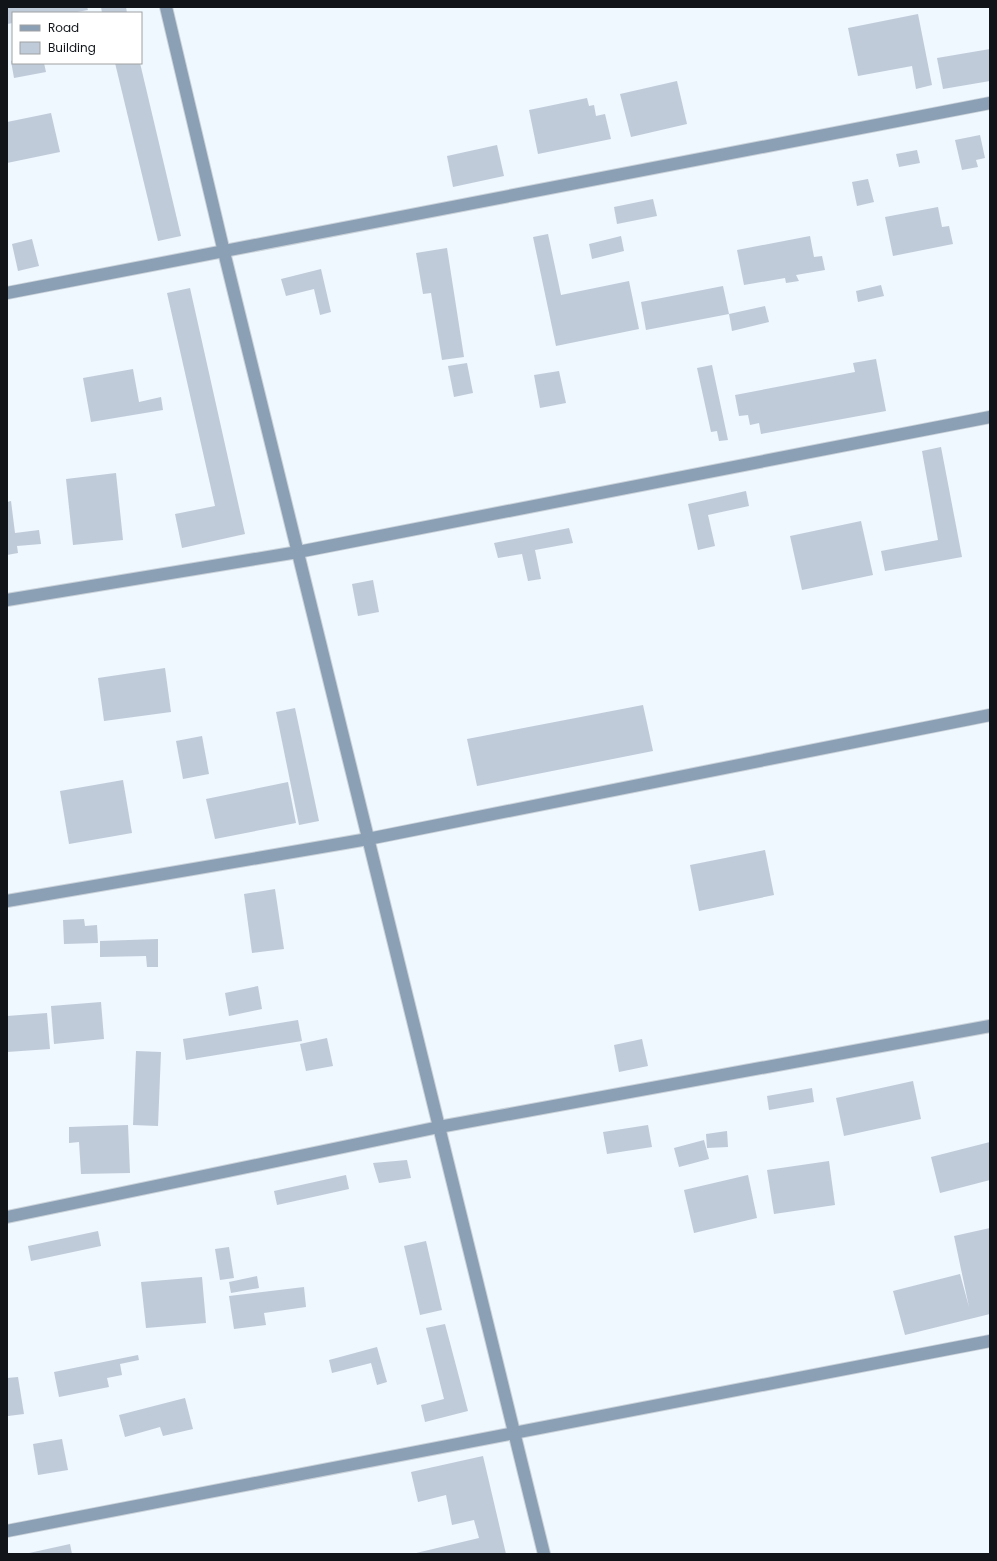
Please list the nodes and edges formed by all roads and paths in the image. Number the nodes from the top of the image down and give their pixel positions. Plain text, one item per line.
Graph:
1 (166, 7) edge
2 (990, 103) edge
3 (224, 252) junction
4 (7, 293) edge
5 (990, 417) edge
6 (298, 552) junction
7 (7, 600) edge
8 (990, 715) edge
9 (368, 839) junction
10 (7, 901) edge
11 (990, 1026) edge
12 (439, 1127) junction
13 (7, 1216) edge
14 (990, 1341) edge
15 (514, 1433) junction
16 (7, 1530) edge
17 (544, 1554) edge

1 - 3 street
2 - 3 street
3 - 4 street
3 - 6 street
5 - 6 street
6 - 7 street
6 - 9 street
8 - 9 street
9 - 10 street
9 - 12 street
11 - 12 street
12 - 13 street
12 - 15 street
14 - 15 street
15 - 16 street
15 - 17 street

